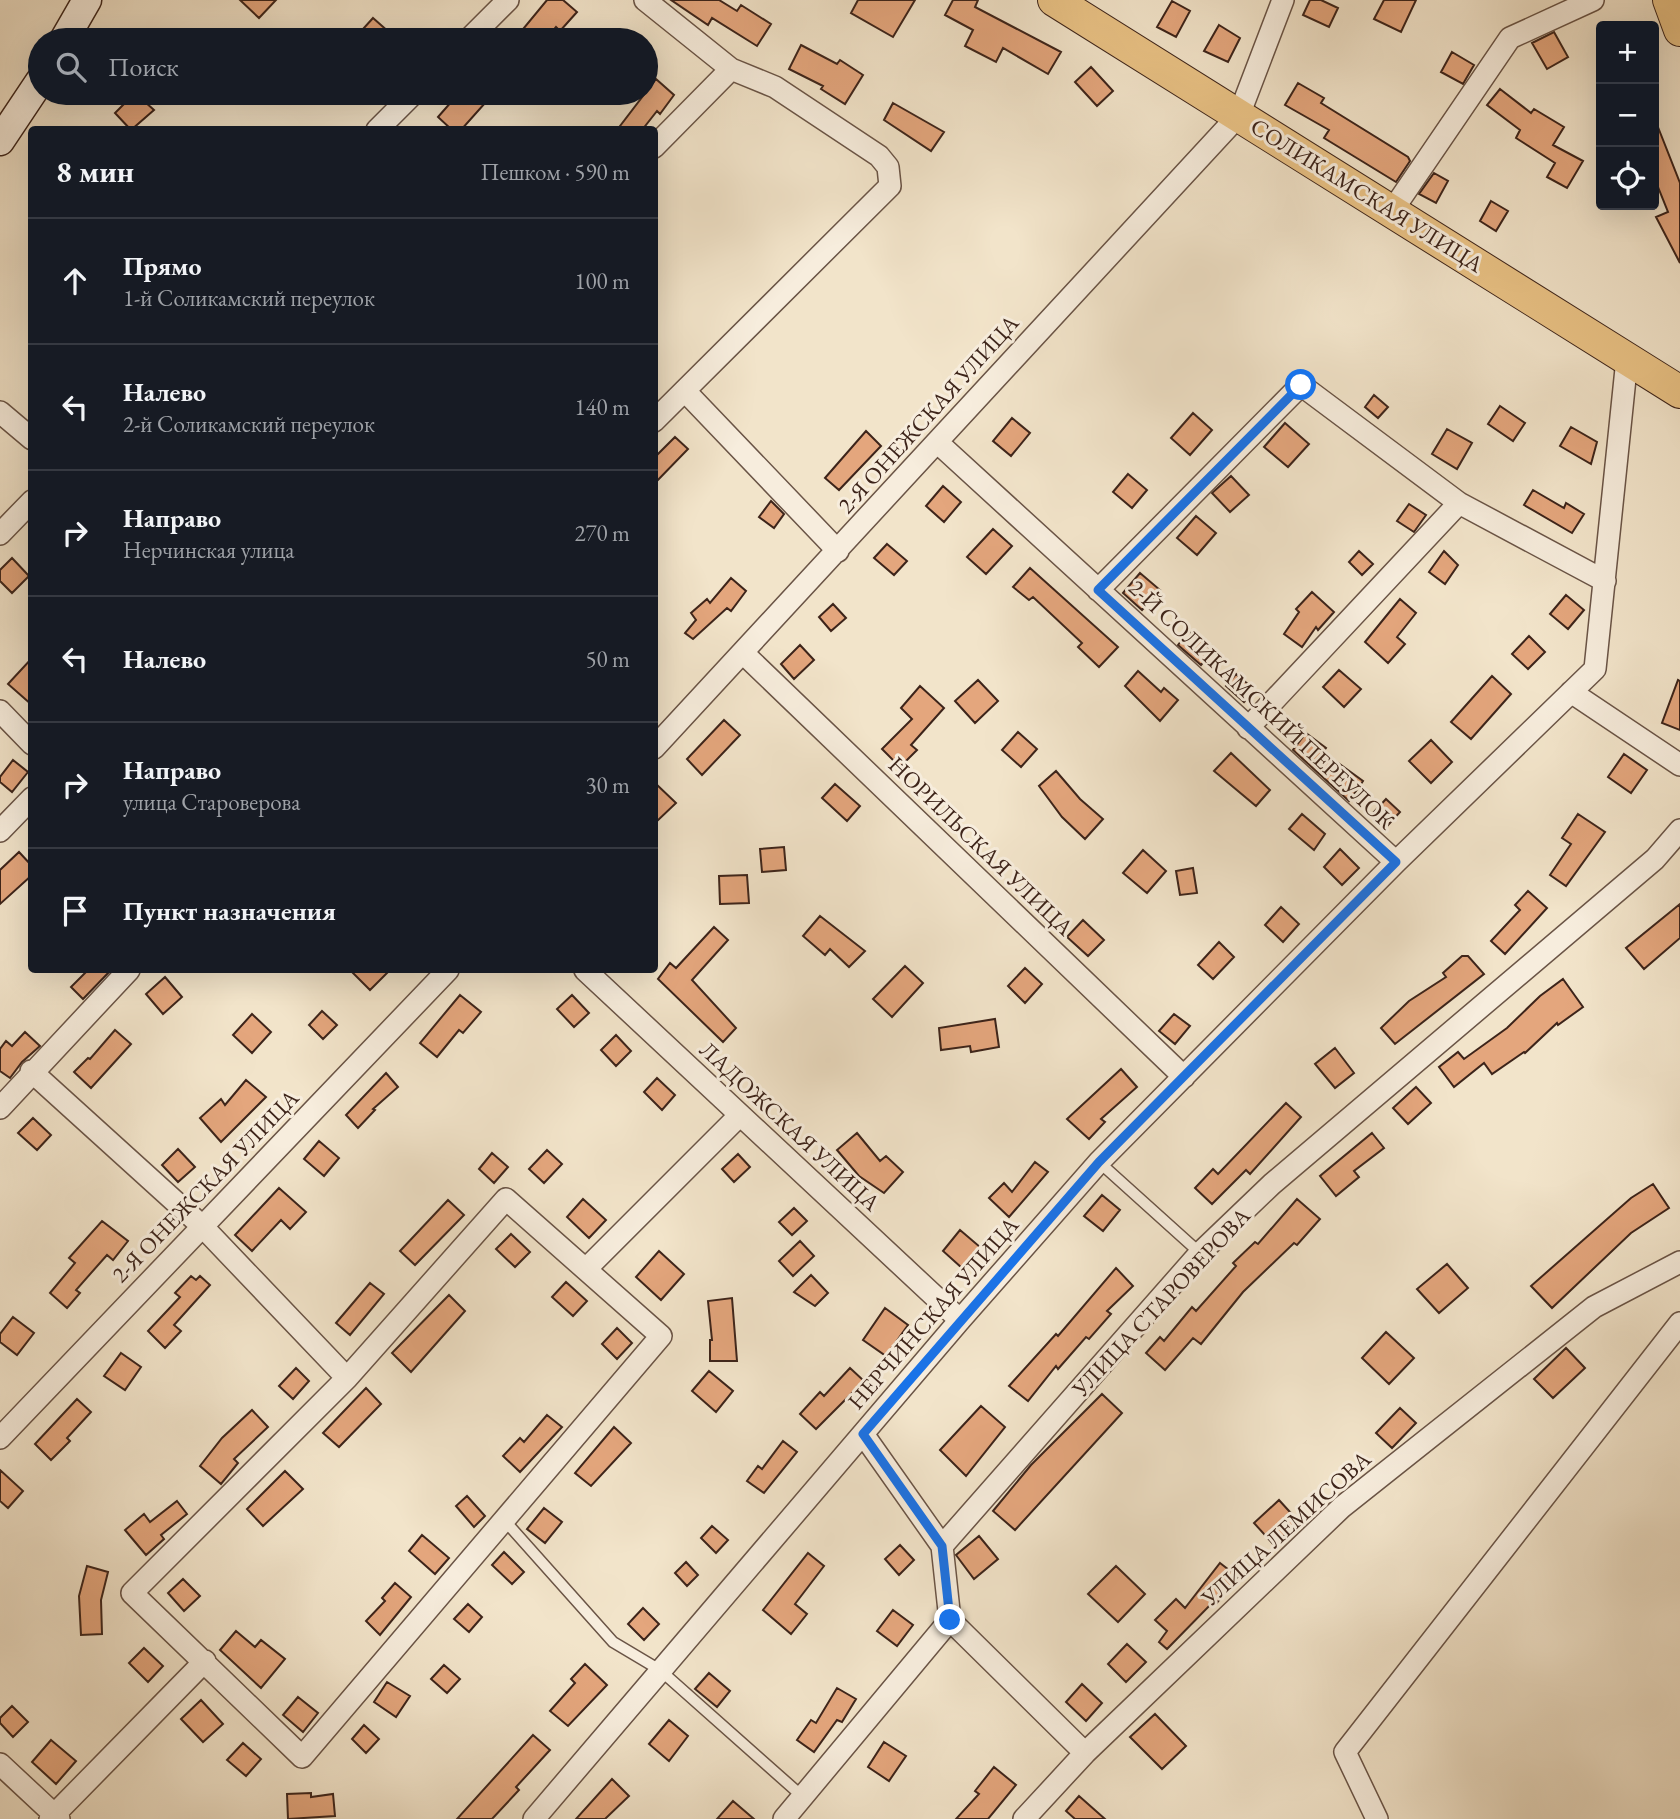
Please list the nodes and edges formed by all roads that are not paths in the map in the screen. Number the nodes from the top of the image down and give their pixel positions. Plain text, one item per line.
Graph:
1 (88, 0) edge
2 (509, 0) edge
3 (645, 0) edge
4 (1283, 0) edge
5 (1593, 0) edge
6 (1067, 4) edge
7 (71, 28) edge
8 (480, 28) edge
9 (731, 69) junction
10 (28, 99) edge
11 (402, 105) edge
12 (1239, 115) junction
13 (381, 126) edge
14 (0, 141) edge
15 (658, 144) edge
16 (1392, 211) junction
17 (1628, 359) junction
18 (685, 391) junction
19 (1680, 392) edge
20 (0, 412) edge
21 (658, 417) edge
22 (28, 436) edge
23 (937, 442) junction
24 (1459, 503) junction
25 (28, 505) edge
26 (0, 534) edge
27 (838, 551) junction
28 (1605, 581) junction
29 (1098, 590) junction
30 (743, 653) junction
31 (1571, 692) junction
32 (0, 711) edge
33 (1248, 728) junction
34 (28, 740) edge
35 (658, 744) edge
36 (1680, 765) edge
37 (28, 802) edge
38 (0, 831) edge
39 (1680, 831) edge
40 (1396, 862) junction
41 (126, 973) edge
42 (445, 973) edge
43 (589, 973) edge
44 (31, 1072) junction
45 (1184, 1077) junction
46 (0, 1108) edge
47 (739, 1116) junction
48 (1099, 1162) junction
49 (202, 1226) junction
50 (1200, 1253) junction
51 (1680, 1262) edge
52 (586, 1269) junction
53 (960, 1320) junction
54 (1680, 1323) edge
55 (347, 1378) junction
56 (863, 1434) junction
57 (0, 1438) edge
58 (505, 1521) junction
59 (942, 1546) junction
60 (950, 1620) junction
61 (205, 1661) junction
62 (660, 1670) junction
63 (1085, 1753) junction
64 (0, 1764) edge
65 (803, 1797) junction
66 (54, 1817) edge
67 (534, 1819) edge
68 (784, 1819) edge
69 (1024, 1819) edge
70 (1377, 1819) edge

1 - 7 street
2 - 8 street
3 - 9 street
4 - 12 street
5 - 16 street
6 - 12 main road, СОЛИКАМСКАЯ УЛИЦА
9 - 15 street
9 - 18 street
10 - 14 street
11 - 13 street
12 - 16 main road, СОЛИКАМСКАЯ УЛИЦА
12 - 23 street, 2-Я ОНЕЖСКАЯ УЛИЦА
16 - 17 main road, СОЛИКАМСКАЯ УЛИЦА
17 - 19 main road, СОЛИКАМСКАЯ УЛИЦА
17 - 28 street, НЕРЧИНСКАЯ УЛИЦА
18 - 21 street
18 - 27 street
20 - 22 street
23 - 27 street, 2-Я ОНЕЖСКАЯ УЛИЦА
23 - 29 street, 2-Й СОЛИКАМСКИЙ ПЕРЕУЛОК
24 - 28 street
24 - 29 street
24 - 33 street
25 - 26 street
27 - 30 street, 2-Я ОНЕЖСКАЯ УЛИЦА
28 - 31 street, НЕРЧИНСКАЯ УЛИЦА
29 - 33 street, 2-Й СОЛИКАМСКИЙ ПЕРЕУЛОК
30 - 35 street, 2-Я ОНЕЖСКАЯ УЛИЦА
30 - 45 street, НОРИЛЬСКАЯ УЛИЦА
31 - 36 street
31 - 40 street, НЕРЧИНСКАЯ УЛИЦА
32 - 34 street
33 - 40 street, 2-Й СОЛИКАМСКИЙ ПЕРЕУЛОК
37 - 38 street
39 - 50 street, УЛИЦА СТАРОВЕРОВА
40 - 45 street, НЕРЧИНСКАЯ УЛИЦА
41 - 44 street
42 - 49 street, 2-Я ОНЕЖСКАЯ УЛИЦА
43 - 47 street, ЛАДОЖСКАЯ УЛИЦА
44 - 46 street
44 - 49 street
45 - 48 street, НЕРЧИНСКАЯ УЛИЦА
47 - 52 street
47 - 53 street, ЛАДОЖСКАЯ УЛИЦА
48 - 50 lane
48 - 53 street, НЕРЧИНСКАЯ УЛИЦА
49 - 55 street
49 - 57 street, 2-Я ОНЕЖСКАЯ УЛИЦА
50 - 59 street, УЛИЦА СТАРОВЕРОВА
51 - 63 street, УЛИЦА ЛЕМИСОВА
52 - 55 street
52 - 58 street
53 - 56 street, НЕРЧИНСКАЯ УЛИЦА
54 - 70 street
55 - 61 street
56 - 59 street
56 - 62 street, НЕРЧИНСКАЯ УЛИЦА
58 - 61 street
58 - 62 lane
59 - 60 street
60 - 63 street
60 - 65 street
61 - 66 street
62 - 65 lane
62 - 67 street, НЕРЧИНСКАЯ УЛИЦА
63 - 69 street, УЛИЦА ЛЕМИСОВА
64 - 66 street
65 - 68 street

